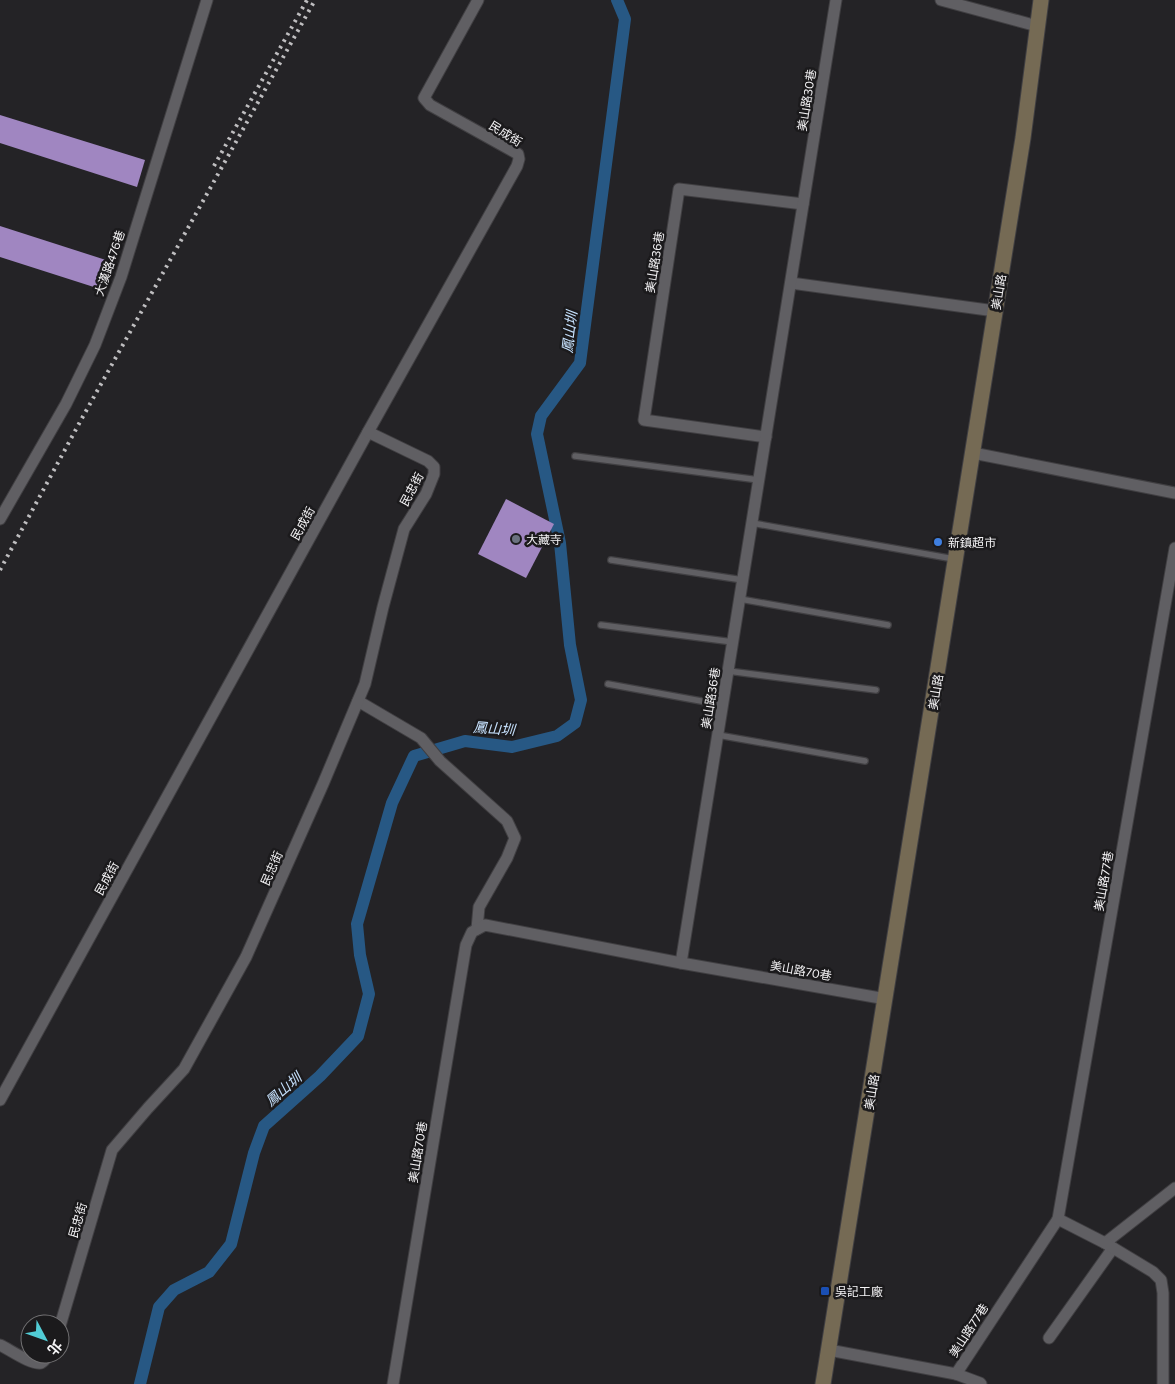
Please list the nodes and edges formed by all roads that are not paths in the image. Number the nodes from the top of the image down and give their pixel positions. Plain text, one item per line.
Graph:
1 (207, 0) edge
2 (478, 0) edge
3 (836, 0) edge
4 (941, 0) edge
5 (1041, 0) edge
6 (1037, 26) junction
7 (803, 204) junction
8 (791, 283) junction
9 (995, 311) junction
10 (368, 432) junction
11 (766, 437) junction
12 (973, 453) junction
13 (575, 456) dead end
14 (759, 480) junction
15 (1175, 493) edge
16 (0, 519) edge
17 (752, 523) junction
18 (1175, 548) edge
19 (956, 559) junction
20 (611, 560) dead end
21 (743, 580) junction
22 (740, 599) junction
23 (601, 625) dead end
24 (888, 625) dead end
25 (733, 642) junction
26 (728, 671) junction
27 (608, 684) dead end
28 (876, 690) dead end
29 (358, 701) junction
30 (723, 704) junction
31 (718, 735) junction
32 (864, 761) dead end
33 (477, 929) junction
34 (681, 963) junction
35 (886, 999) junction
36 (0, 1100) edge
37 (1175, 1188) edge
38 (1058, 1218) junction
39 (1109, 1246) junction
40 (64, 1314) edge
41 (1049, 1338) dead end
42 (0, 1344) edge
43 (829, 1350) junction
44 (20, 1355) edge
45 (956, 1374) junction
46 (393, 1384) edge
47 (823, 1384) edge
48 (981, 1384) edge
49 (1163, 1384) edge

1 - 16 street, 大漢路476巷
2 - 10 street, 民成街
3 - 7 street, 美山路30巷
4 - 6 street
5 - 6 street, 美山路
6 - 9 street, 美山路
7 - 8 street, 美山路36巷
7 - 11 street, 美山路36巷
8 - 9 street
8 - 11 street, 美山路36巷
9 - 12 street, 美山路
10 - 29 street, 民忠街
10 - 36 street, 民成街
11 - 14 street, 美山路36巷
12 - 15 street
12 - 19 street, 美山路
13 - 14 lane
14 - 17 street, 美山路36巷
17 - 19 lane
17 - 21 street, 美山路36巷
18 - 38 street, 美山路77巷
19 - 35 street, 美山路
20 - 21 lane
21 - 22 street, 美山路36巷
22 - 24 lane
22 - 25 street, 美山路36巷
23 - 25 lane
25 - 26 street, 美山路36巷
26 - 28 lane
26 - 30 street, 美山路36巷
27 - 30 lane
29 - 33 street, 美山路70巷
29 - 40 street, 民忠街
30 - 31 street, 美山路36巷
31 - 32 lane
31 - 34 street, 美山路36巷
33 - 34 street, 美山路70巷
33 - 46 street, 美山路70巷
34 - 35 street, 美山路70巷
35 - 43 street, 美山路
37 - 39 street
38 - 39 street
38 - 45 street, 美山路77巷
39 - 41 street
39 - 49 street
42 - 44 street
43 - 45 street, 美山路77巷
43 - 47 street, 美山路
45 - 48 street

